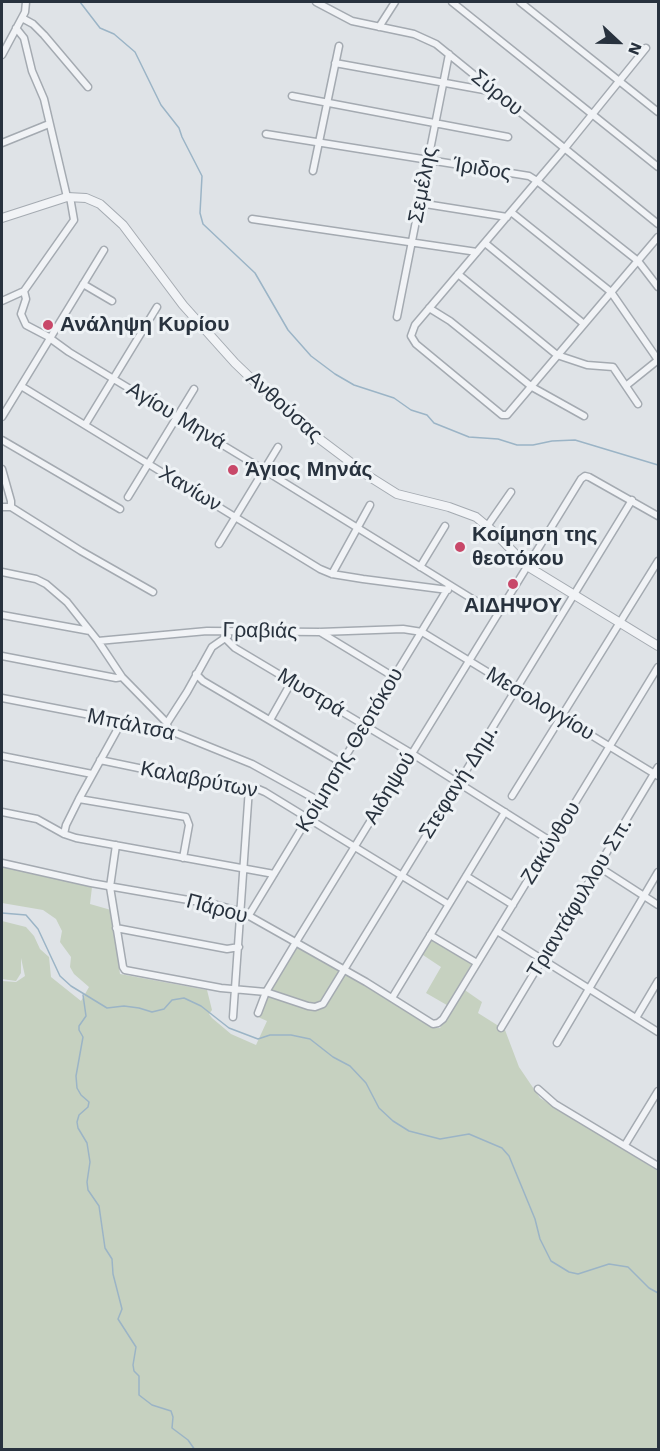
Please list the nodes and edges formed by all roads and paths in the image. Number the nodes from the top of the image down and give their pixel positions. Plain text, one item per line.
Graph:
1 (26, 2) edge
2 (316, 2) edge
3 (395, 2) edge
4 (452, 2) edge
5 (520, 2) edge
6 (22, 18) junction
7 (379, 27) junction
8 (16, 28) junction
9 (339, 46) dead end
10 (646, 48) dead end
11 (449, 54) junction
12 (2, 55) edge
13 (335, 63) junction
14 (619, 80) junction
15 (443, 82) junction
16 (88, 87) dead end
17 (496, 92) junction
18 (292, 96) dead end
19 (327, 104) junction
20 (658, 112) edge
21 (592, 114) junction
22 (435, 122) junction
23 (49, 124) junction
24 (266, 134) dead end
25 (508, 137) dead end
26 (2, 143) edge
27 (319, 143) junction
28 (565, 148) junction
29 (428, 161) junction
30 (658, 166) edge
31 (313, 171) dead end
32 (537, 181) junction
33 (69, 197) junction
34 (419, 203) junction
35 (509, 214) junction
36 (2, 219) edge
37 (252, 219) dead end
38 (658, 224) edge
39 (658, 237) edge
40 (411, 242) junction
41 (485, 243) junction
42 (104, 250) dead end
43 (477, 252) junction
44 (638, 261) junction
45 (458, 274) junction
46 (83, 284) junction
47 (658, 287) edge
48 (24, 291) junction
49 (611, 292) junction
50 (2, 301) edge
51 (112, 302) dead end
52 (157, 307) dead end
53 (429, 308) junction
54 (397, 317) dead end
55 (584, 324) junction
56 (51, 339) junction
57 (557, 355) junction
58 (658, 360) edge
59 (114, 379) junction
60 (627, 385) junction
61 (21, 386) junction
62 (532, 387) junction
63 (194, 389) dead end
64 (638, 404) dead end
65 (584, 416) dead end
66 (2, 417) edge
67 (177, 417) junction
68 (85, 424) junction
69 (2, 440) edge
70 (278, 447) dead end
71 (148, 464) junction
72 (2, 469) edge
73 (264, 470) junction
74 (511, 492) dead end
75 (128, 497) dead end
76 (632, 500) junction
77 (370, 505) dead end
78 (2, 507) edge
79 (10, 507) junction
80 (120, 510) dead end
81 (658, 516) edge
82 (235, 517) junction
83 (488, 525) junction
84 (445, 526) dead end
85 (357, 527) junction
86 (219, 544) dead end
87 (658, 561) edge
88 (527, 566) junction
89 (420, 567) junction
90 (2, 572) edge
91 (332, 574) junction
92 (449, 587) junction
93 (153, 592) dead end
94 (574, 594) junction
95 (499, 611) junction
96 (2, 615) edge
97 (620, 623) junction
98 (90, 631) junction
99 (232, 632) junction
100 (320, 632) junction
101 (422, 632) junction
102 (225, 638) junction
103 (98, 641) junction
104 (658, 646) edge
105 (2, 656) edge
106 (469, 660) junction
107 (658, 667) edge
108 (196, 674) junction
109 (122, 676) junction
110 (394, 677) junction
111 (292, 681) junction
112 (516, 689) junction
113 (2, 698) edge
114 (562, 717) junction
115 (270, 720) junction
116 (121, 723) junction
117 (365, 725) junction
118 (167, 727) junction
119 (610, 747) junction
120 (411, 753) junction
121 (2, 756) edge
122 (100, 760) junction
123 (342, 763) junction
124 (658, 767) edge
125 (92, 774) junction
126 (656, 775) edge
127 (458, 783) junction
128 (249, 788) junction
129 (512, 796) dead end
130 (79, 798) junction
131 (319, 801) junction
132 (2, 812) edge
133 (505, 812) junction
134 (308, 819) junction
135 (64, 834) junction
136 (552, 842) junction
137 (117, 845) junction
138 (355, 847) junction
139 (183, 858) junction
140 (2, 863) edge
141 (599, 867) junction
142 (244, 869) junction
143 (658, 872) edge
144 (274, 874) junction
145 (401, 875) junction
146 (466, 876) junction
147 (110, 887) junction
148 (644, 896) junction
149 (448, 904) junction
150 (513, 905) junction
151 (658, 905) edge
152 (242, 912) junction
153 (249, 915) junction
154 (116, 928) junction
155 (497, 931) junction
156 (430, 935) junction
157 (296, 942) junction
158 (239, 948) junction
159 (543, 958) junction
160 (477, 963) junction
161 (344, 969) junction
162 (658, 981) edge
163 (590, 989) junction
164 (237, 991) junction
165 (266, 992) junction
166 (392, 998) junction
167 (258, 1013) dead end
168 (233, 1017) dead end
169 (636, 1018) junction
170 (443, 1019) joint
171 (501, 1028) dead end
172 (658, 1032) edge
173 (557, 1043) dead end
174 (538, 1089) dead end
175 (658, 1091) edge
176 (625, 1146) junction
177 (658, 1166) edge

1 - 6 street
2 - 7 street, Σύρου
3 - 7 street
4 - 21 street
5 - 14 street
6 - 8 street
6 - 16 street
7 - 11 street, Σύρου
8 - 12 street
8 - 23 street
9 - 13 street
10 - 14 street
11 - 15 street, Σεμέλης
11 - 17 street, Σύρου
13 - 15 street
13 - 19 street
14 - 20 street
14 - 21 street
15 - 17 street
15 - 22 street, Σεμέλης
17 - 28 street, Σύρου
18 - 19 street
19 - 22 street
19 - 27 street
21 - 28 street
21 - 30 street
22 - 25 street
22 - 29 street, Σεμέλης
23 - 26 street
23 - 33 street
24 - 27 street, Ίριδος
27 - 29 street, Ίριδος
27 - 31 street
28 - 32 street
28 - 38 street, Σύρου
29 - 32 street, Ίριδος
29 - 34 street, Σεμέλης
32 - 35 street
32 - 44 street, Ίριδος
33 - 36 street
33 - 48 street
33 - 83 street, Ανθούσας
34 - 35 street
34 - 40 street, Σεμέλης
35 - 41 street
35 - 49 street
37 - 40 street
39 - 44 street
40 - 43 street
40 - 54 street, Σεμέλης
41 - 43 street
41 - 55 street
42 - 46 street
43 - 45 street
44 - 47 street, Ίριδος
44 - 49 street
45 - 53 street
45 - 57 street
46 - 51 street
46 - 56 street
48 - 50 street
48 - 56 street, Αγίου Μηνά
49 - 55 street
49 - 58 street
52 - 59 street
53 - 62 street
53 - 62 street
55 - 57 street
56 - 59 street, Αγίου Μηνά
56 - 61 street
57 - 60 street
57 - 62 street
58 - 60 street
59 - 67 street, Αγίου Μηνά
59 - 68 street
60 - 64 street
61 - 66 street
61 - 68 street, Χανίων
62 - 65 street
63 - 67 street
67 - 71 street
67 - 73 street, Αγίου Μηνά
68 - 71 street, Χανίων
69 - 80 street
70 - 73 street
71 - 75 street
71 - 82 street, Χανίων
72 - 79 street
73 - 82 street
73 - 85 street, Αγίου Μηνά
74 - 83 street
76 - 81 street
76 - 88 street, Αιδηψού
76 - 94 street, Στεφανή Δημ.
77 - 85 street
78 - 79 street
79 - 93 street
82 - 86 street
82 - 91 street, Χανίων
83 - 88 street, Ανθούσας
84 - 89 street
85 - 89 street, Αγίου Μηνά
85 - 91 street
87 - 97 street
88 - 94 street, Ανθούσας
88 - 95 street, Αιδηψού
89 - 92 street, Αγίου Μηνά
90 - 98 street
91 - 92 street, Χανίων
92 - 95 street, Αγίου Μηνά
92 - 101 street, Κοίμησης Θεοτόκου
94 - 97 street, Ανθούσας
94 - 112 street, Στεφανή Δημ.
95 - 106 street, Αιδηψού
96 - 98 street
97 - 104 street, Ανθούσας
97 - 114 street
98 - 103 street
99 - 100 street, Γραβιάς
99 - 102 street
99 - 103 street, Γραβιάς
100 - 101 street, Γραβιάς
100 - 110 street
101 - 106 street, Μεσολογγίου
101 - 110 street, Κοίμησης Θεοτόκου
102 - 108 street
102 - 111 street, Μυστρά
103 - 109 street
105 - 109 street
106 - 112 street, Μεσολογγίου
106 - 120 street, Αιδηψού
107 - 119 street, Ζακύνθου
108 - 115 street
108 - 118 street
109 - 118 street
110 - 117 street, Κοίμησης Θεοτόκου
111 - 115 street
111 - 117 street, Μυστρά
112 - 114 street, Μεσολογγίου
112 - 127 street, Στεφανή Δημ.
113 - 116 street, Μπάλτσα
114 - 119 street, Μεσολογγίου
114 - 129 street
115 - 123 street
116 - 118 street, Μπάλτσα
116 - 122 street
117 - 120 street, Μυστρά
117 - 123 street, Κοίμησης Θεοτόκου
118 - 131 street, Μπάλτσα
119 - 126 street, Μεσολογγίου
119 - 136 street, Ζακύνθου
120 - 127 street, Μυστρά
120 - 138 street, Αιδηψού
121 - 125 street
122 - 125 street
122 - 128 street, Καλαβρύτων
123 - 131 street, Κοίμησης Θεοτόκου
124 - 126 street, Τριαντάφυλλου Σπ.
125 - 130 street
126 - 141 street, Τριαντάφυλλου Σπ.
127 - 133 street, Μυστρά
127 - 145 street, Στεφανή Δημ.
128 - 134 street, Καλαβρύτων
128 - 142 street
130 - 135 street
130 - 139 street
131 - 134 street, Κοίμησης Θεοτόκου
132 - 135 street
133 - 136 street, Μυστρά
133 - 146 street
134 - 138 street, Καλαβρύτων
134 - 144 street, Κοίμησης Θεοτόκου
135 - 137 street
136 - 150 street, Ζακύνθου
137 - 139 street
137 - 147 street
138 - 145 street, Καλαβρύτων
138 - 157 street, Αιδηψού
139 - 142 street
140 - 147 street, Πάρου
141 - 148 street
141 - 159 street, Τριαντάφυλλου Σπ.
142 - 144 street
142 - 152 street
143 - 148 street
144 - 153 street, Κοίμησης Θεοτόκου
145 - 149 street, Καλαβρύτων
145 - 161 street, Στεφανή Δημ.
146 - 149 street
146 - 150 street
147 - 152 street, Πάρου
147 - 154 street
148 - 151 street
148 - 163 street
149 - 156 street
150 - 155 street, Ζακύνθου
152 - 153 street, Πάρου
152 - 158 street
153 - 157 street, Πάρου
154 - 158 street
154 - 164 street
155 - 159 street
155 - 160 street, Ζακύνθου
156 - 160 street
156 - 166 street
157 - 161 street, Πάρου
157 - 165 street, Αιδηψού
158 - 164 street
159 - 163 street
159 - 171 street, Τριαντάφυλλου Σπ.
160 - 170 street, Ζακύνθου
161 - 165 street, Στεφανή Δημ.
161 - 166 street, Πάρου
162 - 169 street
163 - 169 street
163 - 173 street
164 - 165 street
164 - 168 street
165 - 167 street, Αιδηψού
166 - 170 street, Πάρου
169 - 172 street
174 - 176 street
175 - 176 street
176 - 177 street

